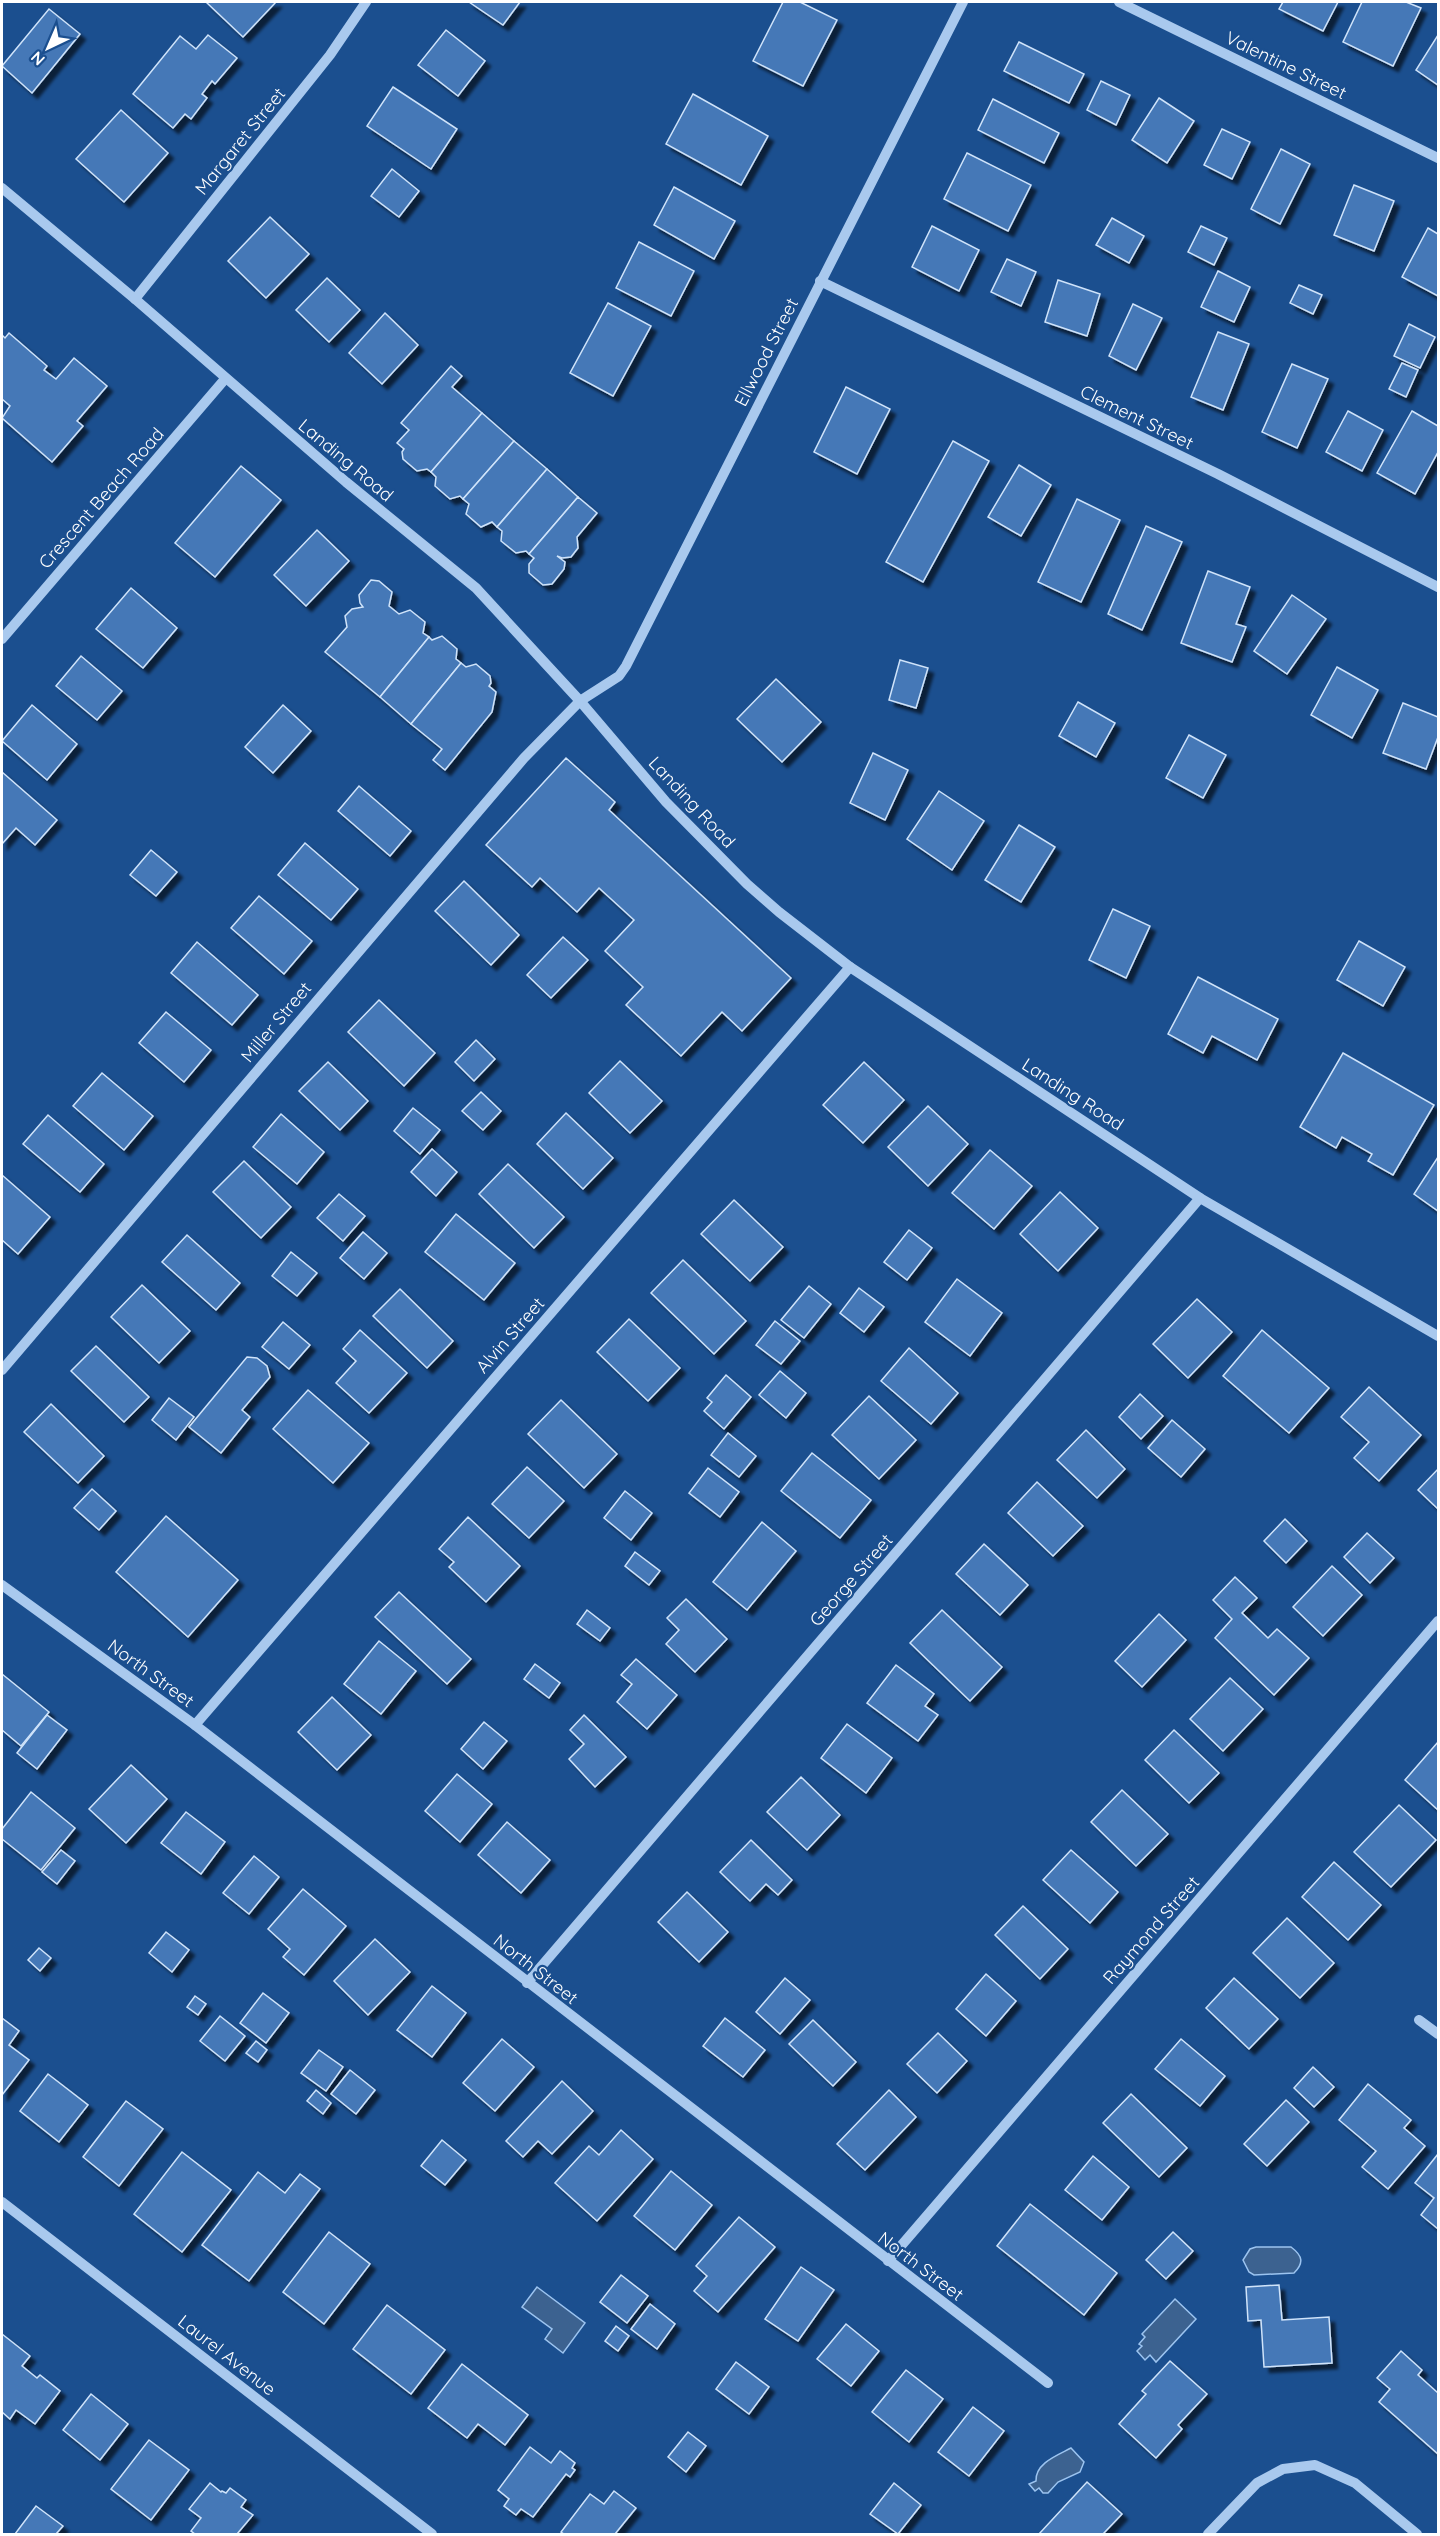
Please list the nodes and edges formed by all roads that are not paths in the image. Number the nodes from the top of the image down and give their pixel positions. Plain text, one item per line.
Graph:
1 (366, 2) edge
2 (963, 2) edge
3 (1119, 2) edge
4 (1438, 158) edge
5 (2, 188) edge
6 (820, 281) junction
7 (135, 299) junction
8 (225, 379) junction
9 (1438, 587) edge
10 (2, 639) edge
11 (580, 701) junction
12 (850, 967) junction
13 (1200, 1198) junction
14 (1438, 1336) edge
15 (2, 1370) edge
16 (2, 1585) edge
17 (1438, 1621) edge
18 (195, 1725) junction
19 (527, 1983) junction
20 (1419, 2020) dead end
21 (1438, 2034) edge
22 (2, 2202) edge
23 (888, 2261) junction
24 (1048, 2383) dead end
25 (432, 2535) edge
26 (1208, 2535) edge
27 (1417, 2535) edge

1 - 7 street, Margaret Street
2 - 6 street, Ellwood Street
3 - 4 street, Valentine Street
5 - 7 street, Landing Road
6 - 9 street, Clement Street
6 - 11 street, Ellwood Street
7 - 8 street, Landing Road
8 - 10 street, Crescent Beach Road
8 - 11 street, Landing Road
11 - 12 street, Landing Road
11 - 15 street, Miller Street
12 - 13 street, Landing Road
12 - 18 street, Alvin Street
13 - 14 street, Landing Road
13 - 19 street, George Street
16 - 18 street, North Street
17 - 23 street, Raymond Street
18 - 19 street, North Street
19 - 23 street, North Street
20 - 21 street
22 - 25 street, Laurel Avenue
23 - 24 street, North Street
26 - 27 street

